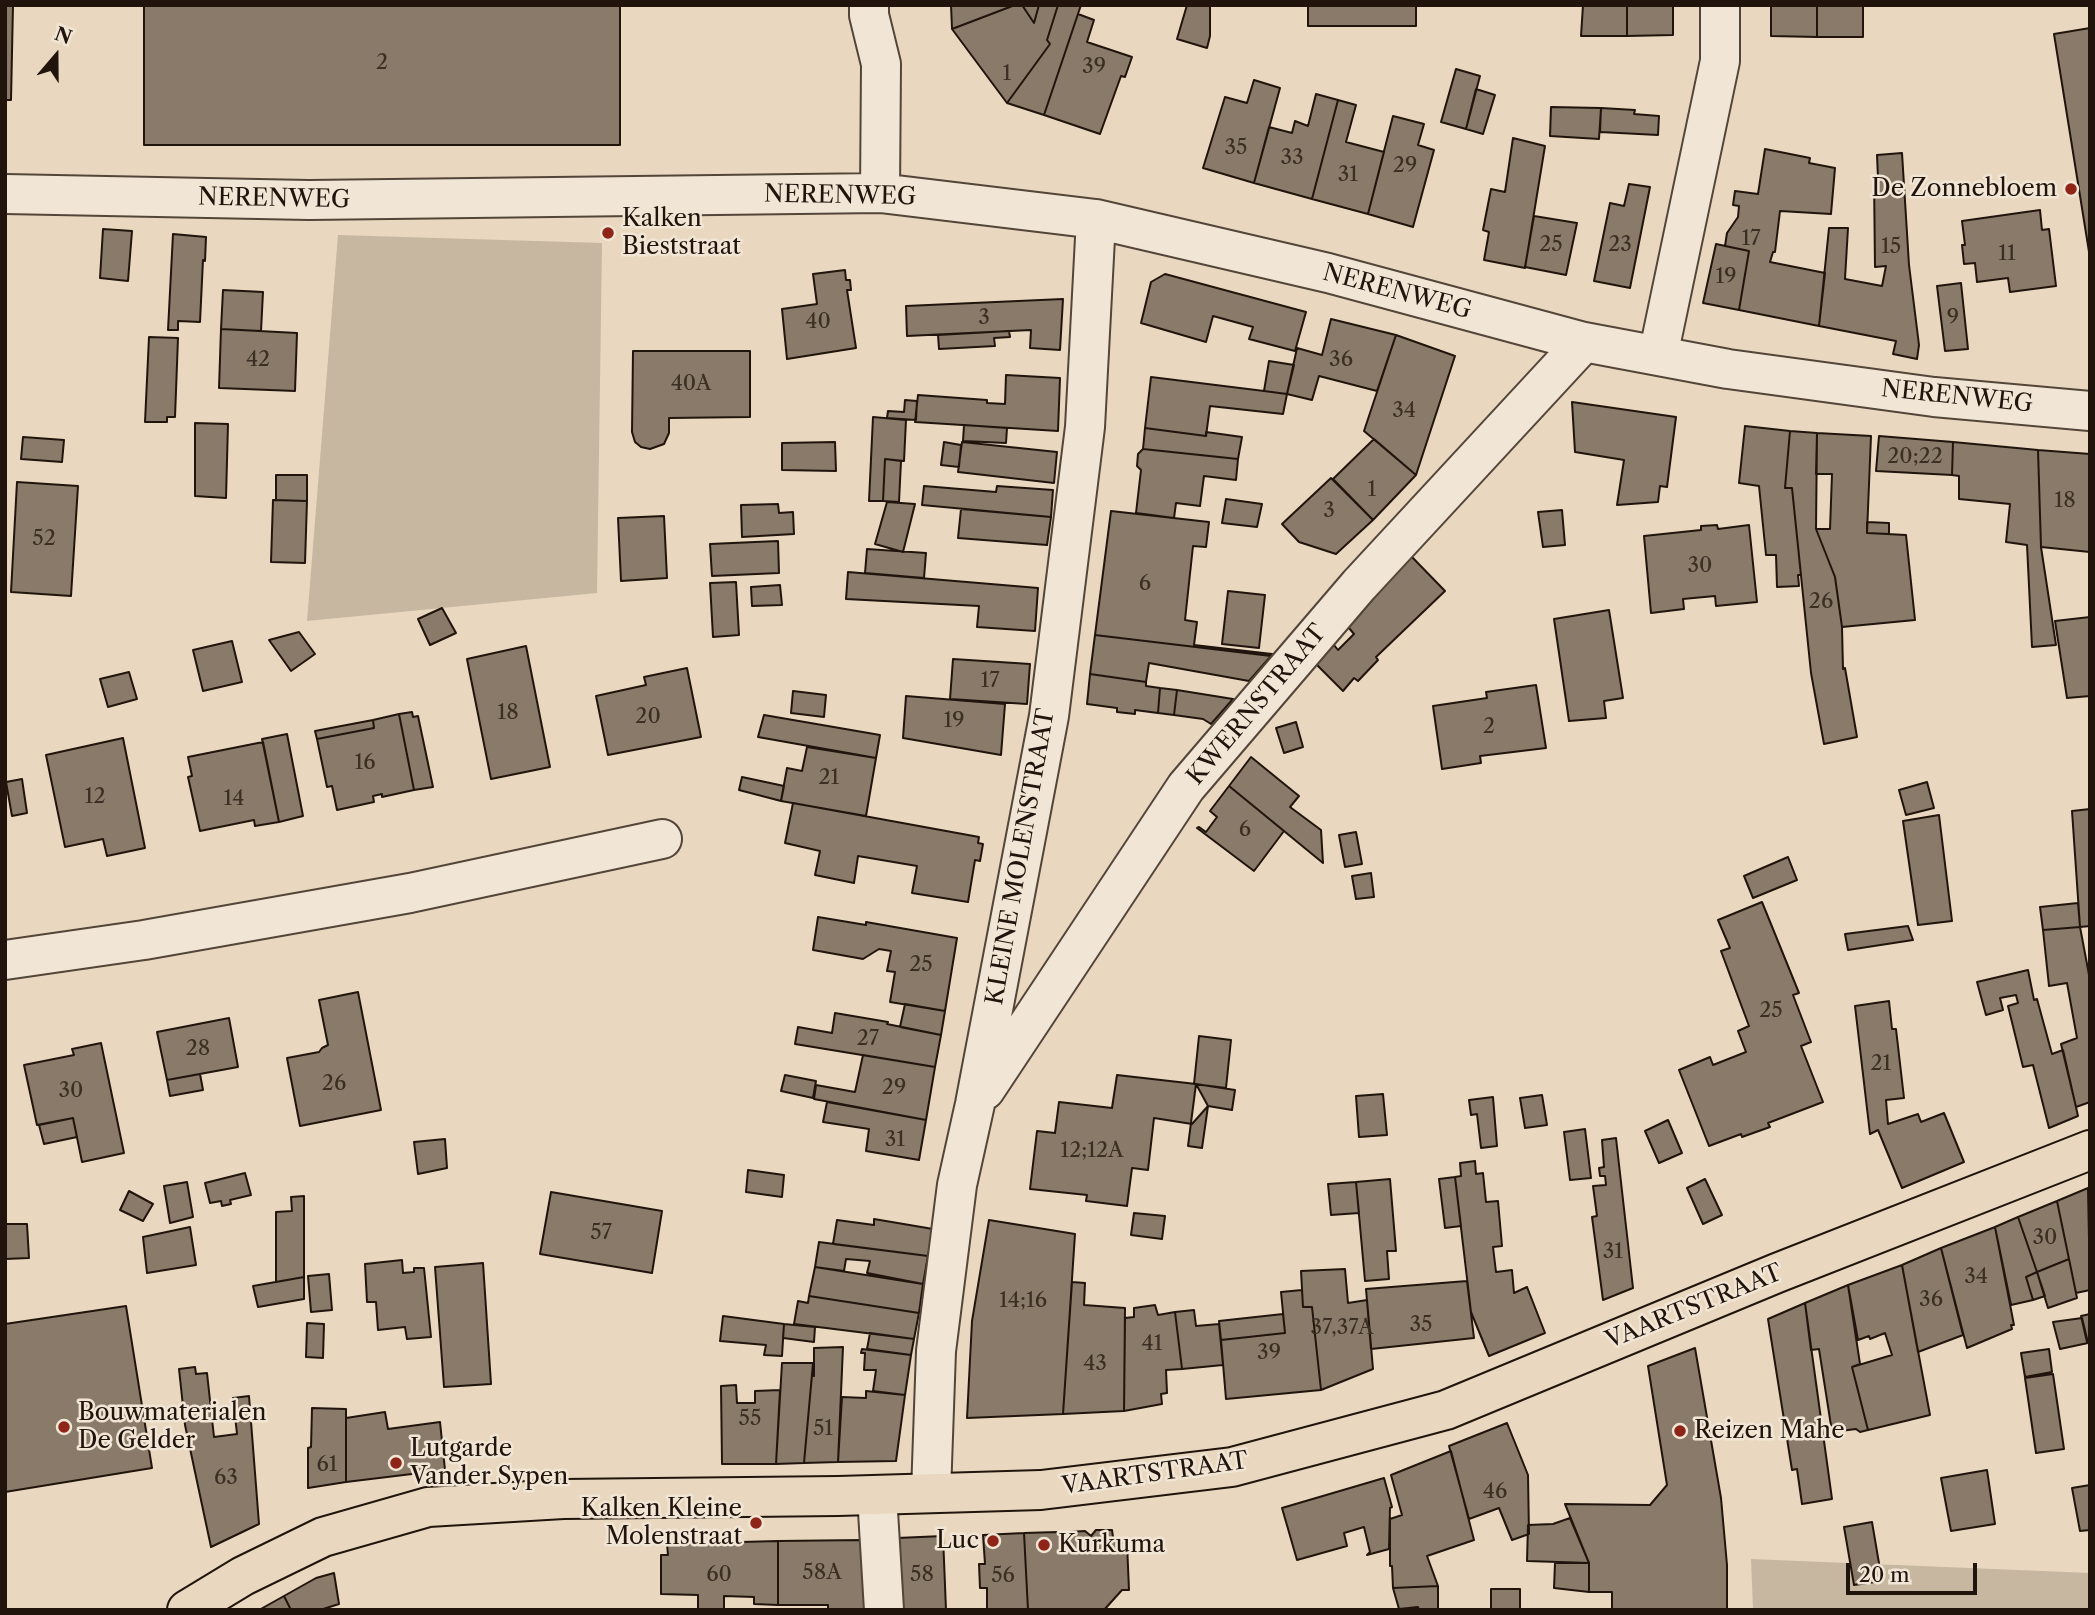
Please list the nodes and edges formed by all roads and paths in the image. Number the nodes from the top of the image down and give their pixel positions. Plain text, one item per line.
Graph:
1 (869, 5) edge
2 (1720, 5) edge
3 (880, 193) junction
4 (5, 194) edge
5 (1096, 219) junction
6 (1584, 342) junction
7 (1658, 356) junction
8 (2090, 411) edge
9 (662, 839) dead end
10 (5, 960) edge
11 (975, 1104) junction
12 (2090, 1150) edge
13 (931, 1493) junction
14 (877, 1494) junction
15 (187, 1610) edge
16 (884, 1610) edge

1 - 3 street
2 - 7 street
3 - 4 street, NERENWEG
3 - 5 street, NERENWEG
5 - 6 street, NERENWEG
5 - 11 street, KLEINE MOLENSTRAAT
6 - 7 street, NERENWEG
6 - 11 street, KWERNSTRAAT
7 - 8 street, NERENWEG
9 - 10 street
11 - 13 street, KLEINE MOLENSTRAAT
12 - 13 main road, VAARTSTRAAT
13 - 14 main road, VAARTSTRAAT
14 - 15 main road, VAARTSTRAAT
14 - 16 street

